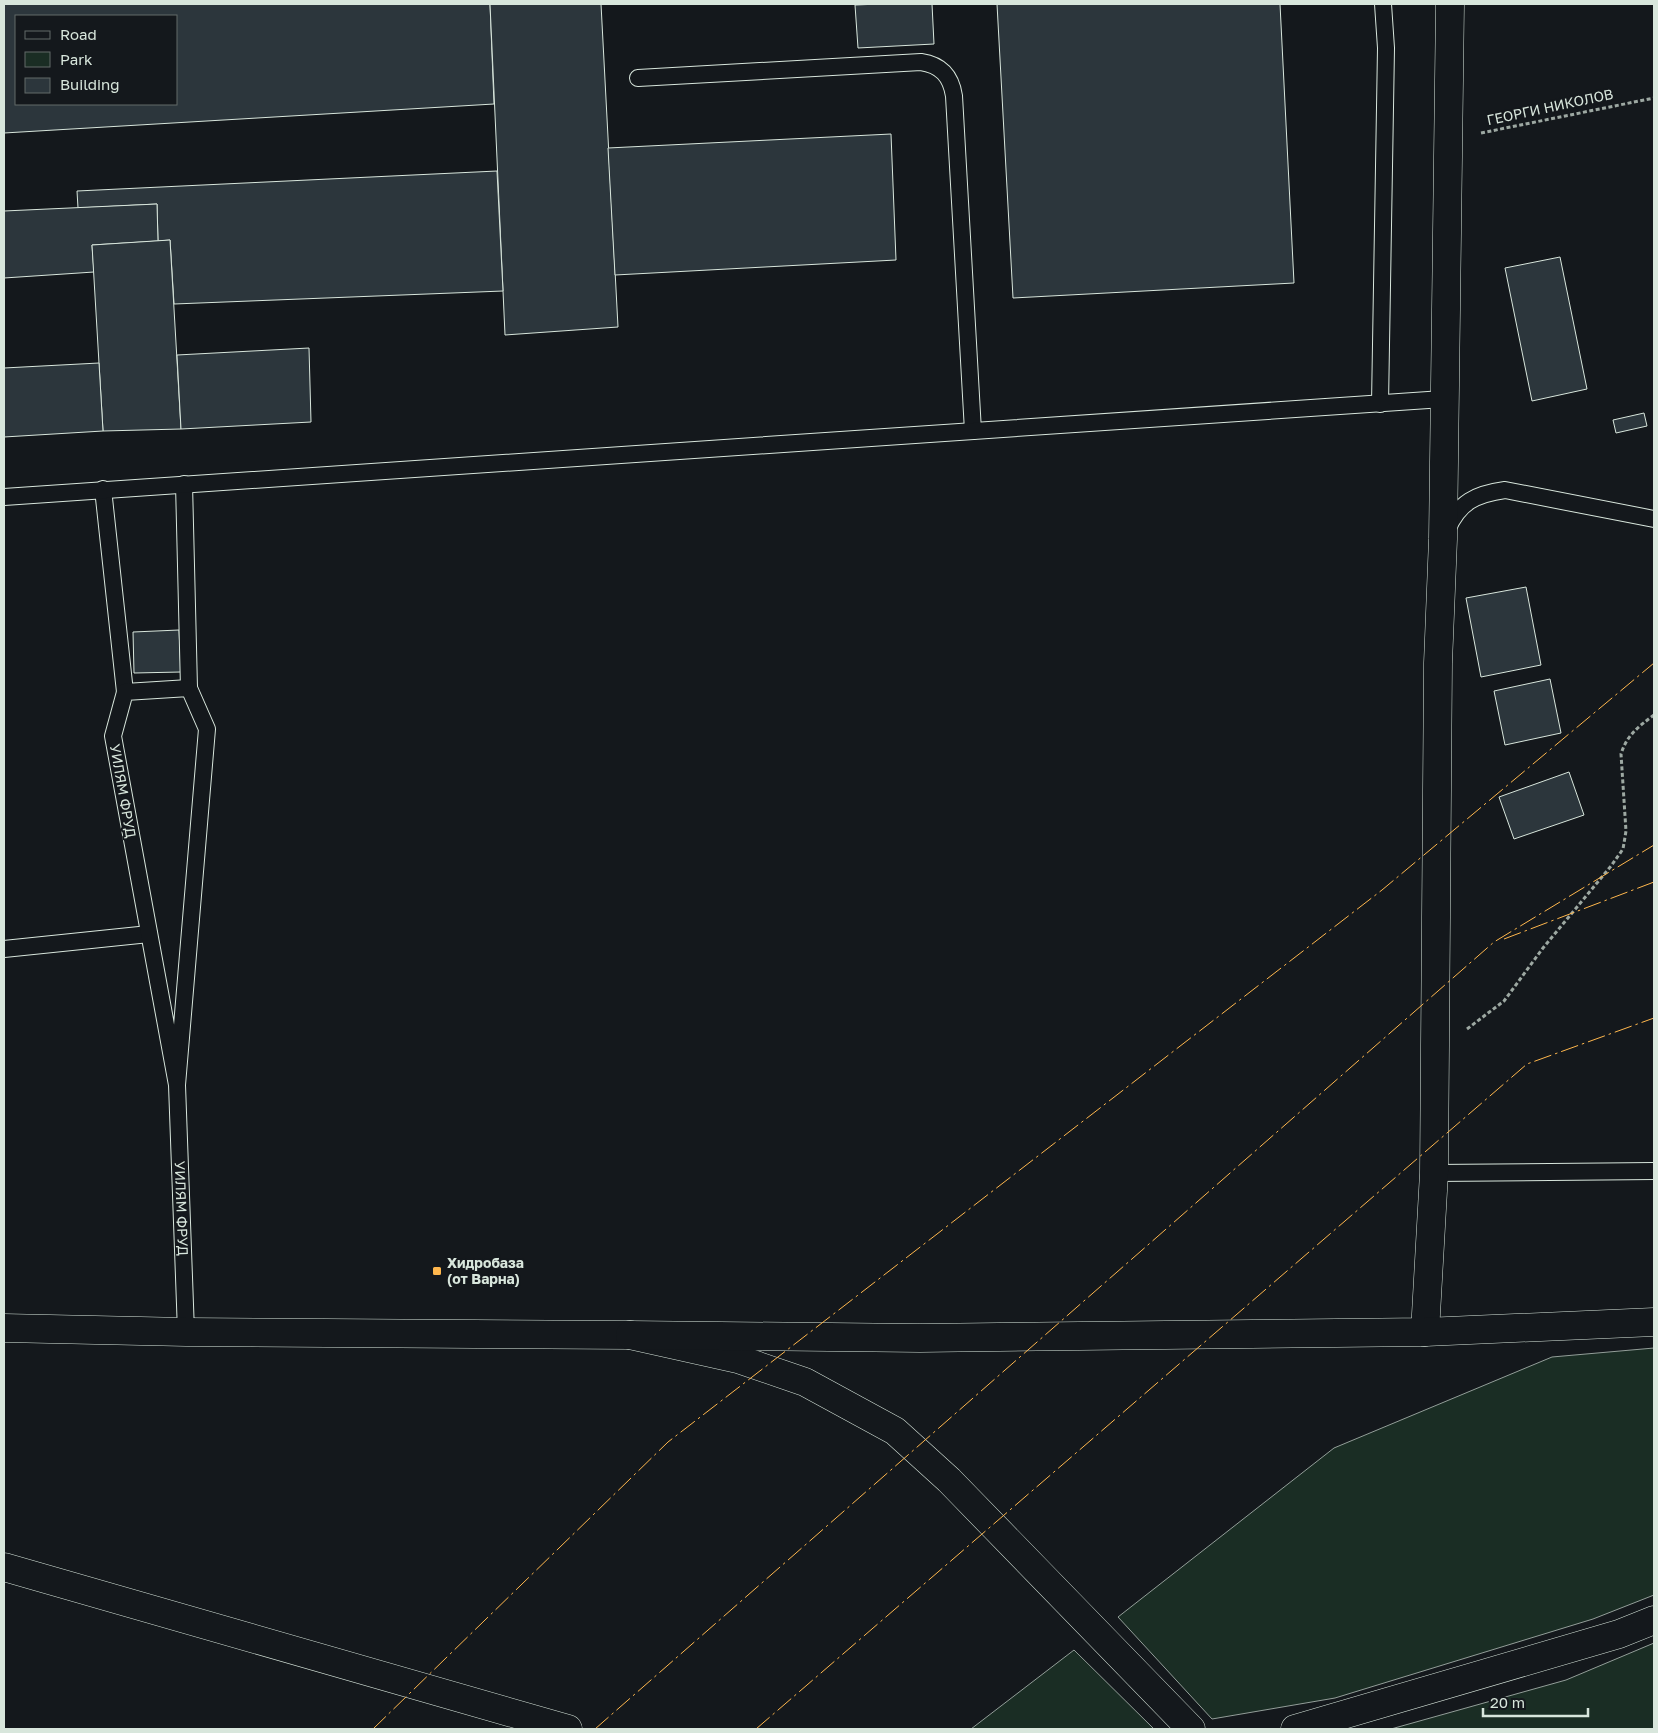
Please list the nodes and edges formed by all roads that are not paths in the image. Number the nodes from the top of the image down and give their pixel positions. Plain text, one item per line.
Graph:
1 (1383, 4) edge
2 (1450, 4) edge
3 (638, 78) dead end
4 (1443, 399) junction
5 (1380, 404) junction
6 (973, 431) junction
7 (184, 484) junction
8 (103, 489) junction
9 (4, 496) edge
10 (1654, 519) edge
11 (1442, 539) junction
12 (189, 688) junction
13 (125, 692) junction
14 (149, 934) junction
15 (4, 949) edge
16 (177, 1084) junction
17 (1654, 1171) edge
18 (1434, 1173) junction
19 (1654, 1322) edge
20 (4, 1328) edge
21 (186, 1332) junction
22 (1425, 1332) junction
23 (630, 1335) junction
24 (4, 1567) edge
25 (1654, 1620) edge
26 (568, 1729) edge
27 (1191, 1729) edge
28 (1295, 1729) edge

1 - 5 lane
2 - 4 street
3 - 6 lane
4 - 5 lane
4 - 11 street
5 - 6 lane
6 - 7 lane
7 - 8 lane
7 - 12 lane
8 - 9 lane
8 - 13 lane
10 - 11 lane
11 - 18 street
12 - 13 lane
12 - 16 lane, УИЛЯМ ФРУД
13 - 14 lane, УИЛЯМ ФРУД
14 - 15 lane
14 - 16 lane, УИЛЯМ ФРУД
16 - 21 lane, УИЛЯМ ФРУД
17 - 18 lane
18 - 22 street
19 - 22 street
20 - 21 street
21 - 23 street
22 - 23 street
23 - 27 street
24 - 26 street
25 - 28 street

